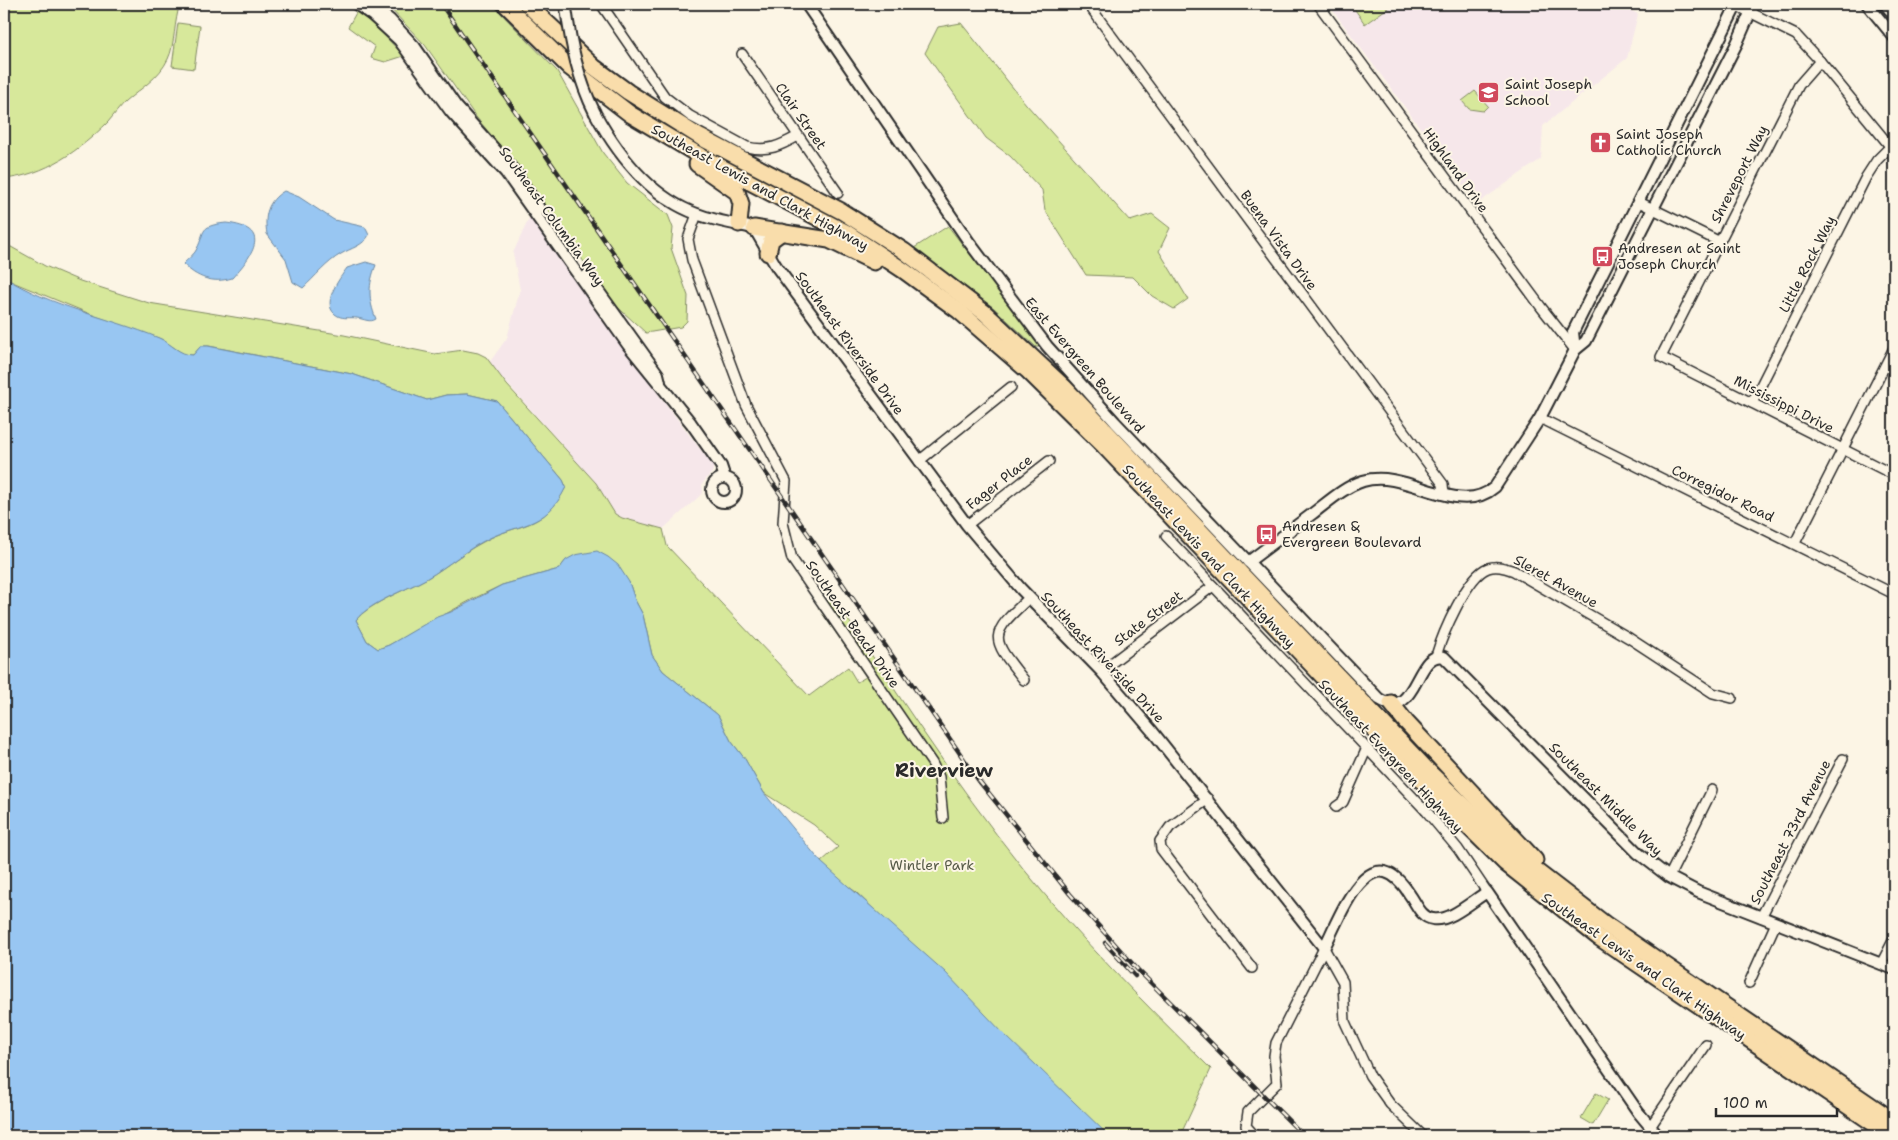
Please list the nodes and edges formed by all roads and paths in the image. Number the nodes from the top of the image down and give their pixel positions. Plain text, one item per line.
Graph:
1 (356, 4) edge
2 (370, 4) edge
3 (505, 4) edge
4 (527, 4) edge
5 (601, 4) edge
6 (806, 4) edge
7 (1088, 4) edge
8 (1318, 4) edge
9 (1735, 4) edge
10 (1867, 4) edge
11 (1885, 4) edge
12 (566, 6) edge
13 (1752, 8) edge
14 (1894, 15) edge
15 (1894, 37) edge
16 (742, 54) dead end
17 (1820, 61) junction
18 (630, 114) junction
19 (798, 136) junction
20 (1893, 147) edge
21 (838, 193) dead end
22 (1640, 202) junction
23 (1652, 209) junction
24 (696, 214) junction
25 (739, 224) junction
26 (754, 228) junction
27 (782, 232) junction
28 (1720, 242) junction
29 (768, 253) junction
30 (959, 311) junction
31 (1894, 348) edge
32 (1576, 350) junction
33 (1661, 357) joint
34 (661, 383) junction
35 (1011, 387) dead end
36 (1752, 403) junction
37 (1540, 418) junction
38 (1843, 450) junction
39 (919, 461) junction
40 (1049, 461) dead end
41 (1894, 475) edge
42 (725, 478) dead end
43 (1444, 494) junction
44 (967, 525) junction
45 (1166, 536) dead end
46 (1795, 543) junction
47 (1248, 562) junction
48 (1212, 586) junction
49 (1894, 594) edge
50 (1029, 598) junction
51 (1436, 656) junction
52 (1101, 671) junction
53 (1024, 680) dead end
54 (1732, 698) dead end
55 (1391, 703) junction
56 (1367, 748) junction
57 (1843, 759) dead end
58 (1712, 790) dead end
59 (1208, 799) junction
60 (1336, 807) dead end
61 (944, 818) dead end
62 (1670, 877) junction
63 (1487, 892) junction
64 (1579, 906) junction
65 (1761, 917) junction
66 (1776, 923) junction
67 (1894, 939) edge
68 (1324, 948) junction
69 (1881, 964) junction
70 (1252, 968) dead end
71 (1894, 970) edge
72 (1749, 983) dead end
73 (1706, 1045) dead end
74 (1894, 1120) edge
75 (1650, 1127) junction
76 (1255, 1136) edge
77 (1423, 1136) edge
78 (1658, 1136) edge
79 (1892, 1136) edge

1 - 34 street, Southeast Columbia Way
2 - 34 street, Southeast Columbia Way
3 - 18 highway, Southeast Lewis and Clark Highway
4 - 64 highway, Southeast Lewis and Clark Highway
5 - 19 street
6 - 47 street, East Evergreen Boulevard
7 - 43 street, Buena Vista Drive
8 - 32 street, Highland Drive
9 - 13 street
9 - 22 street
10 - 15 street
11 - 14 street
12 - 24 street, bridge
13 - 17 street
13 - 23 street
16 - 19 street, Clair Street
17 - 20 street
17 - 28 street, Shreveport Way
18 - 25 highway
18 - 30 highway, Southeast Lewis and Clark Highway
19 - 21 street, Clair Street
20 - 36 street, Little Rock Way
22 - 23 street
22 - 32 street
23 - 28 street
23 - 32 street
24 - 25 street
24 - 61 street, Southeast Beach Drive
25 - 26 street
26 - 27 highway
26 - 29 street, Southeast Riverside Drive
27 - 29 highway
27 - 30 highway
28 - 33 street, Shreveport Way
29 - 39 street, Southeast Riverside Drive
30 - 79 highway, Southeast Lewis and Clark Highway
31 - 38 street
32 - 37 street
33 - 36 street, Mississippi Drive
34 - 42 street, Southeast Columbia Way
35 - 39 street
36 - 38 street, Mississippi Drive
37 - 43 street
37 - 46 street, Corregidor Road
38 - 41 street, Mississippi Drive
38 - 46 street
39 - 44 street, Southeast Riverside Drive
40 - 44 street, Fager Place
43 - 47 street
44 - 50 street, Southeast Riverside Drive
45 - 48 street, Southeast Evergreen Highway
46 - 49 street, Corregidor Road
47 - 55 street, East Evergreen Boulevard
48 - 52 street, State Street
48 - 56 street, Southeast Evergreen Highway
50 - 52 street, Southeast Riverside Drive
50 - 53 street
51 - 54 street, Sleret Avenue
51 - 55 street, Sleret Avenue
51 - 62 street, Southeast Middle Way
52 - 59 street, Southeast Riverside Drive
55 - 64 highway
56 - 60 street
56 - 63 street, Southeast Evergreen Highway
57 - 65 street, Southeast 73rd Avenue
58 - 62 street
59 - 68 street, Southeast Riverside Drive
59 - 70 street
62 - 65 street, Southeast Middle Way
63 - 68 street
63 - 75 street, Southeast Evergreen Highway
64 - 74 highway, Southeast Lewis and Clark Highway
65 - 66 street, Southeast Middle Way
66 - 69 street, Southeast Middle Way
66 - 72 street
67 - 69 street
68 - 76 street
68 - 77 street, Southeast Riverside Drive
69 - 71 street, Southeast Middle Way
73 - 75 street
75 - 78 street, Southeast Evergreen Highway

